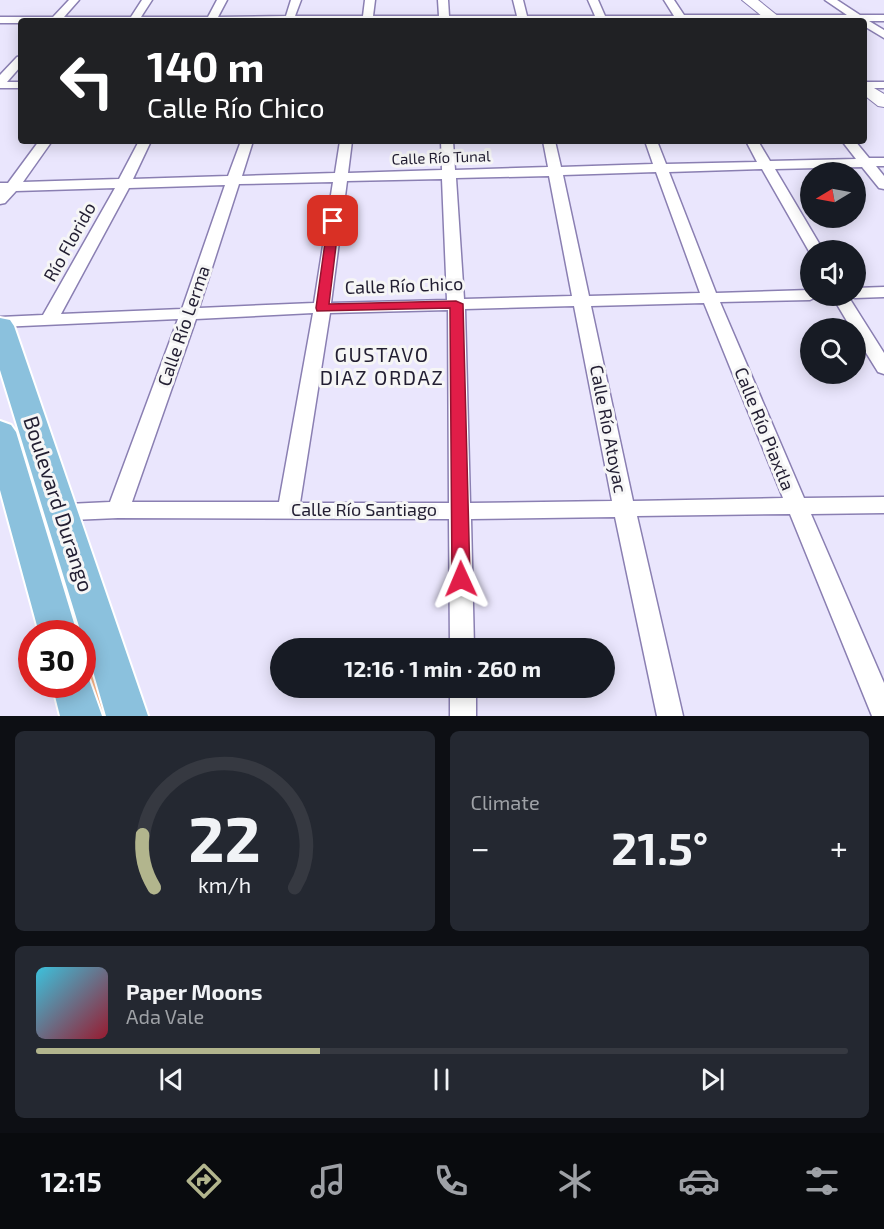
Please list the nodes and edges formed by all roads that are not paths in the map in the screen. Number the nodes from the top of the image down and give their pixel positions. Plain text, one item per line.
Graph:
1 (74, 0) edge
2 (147, 0) edge
3 (222, 0) edge
4 (296, 0) edge
5 (370, 0) edge
6 (443, 0) edge
7 (518, 0) edge
8 (593, 0) edge
9 (669, 0) edge
10 (749, 0) edge
11 (830, 0) edge
12 (59, 18) edge
13 (135, 18) edge
14 (213, 18) edge
15 (290, 18) edge
16 (367, 18) edge
17 (444, 18) edge
18 (522, 18) edge
19 (601, 18) edge
20 (680, 18) edge
21 (773, 18) edge
22 (859, 18) edge
23 (884, 18) edge
24 (0, 20) edge
25 (18, 20) edge
26 (867, 20) edge
27 (867, 23) edge
28 (884, 35) edge
29 (18, 62) edge
30 (0, 83) edge
31 (18, 85) edge
32 (884, 85) edge
33 (867, 86) edge
34 (867, 88) edge
35 (884, 102) edge
36 (43, 144) edge
37 (144, 144) edge
38 (246, 144) edge
39 (345, 144) edge
40 (447, 144) edge
41 (550, 144) edge
42 (652, 144) edge
43 (754, 144) edge
44 (851, 144) edge
45 (866, 162) junction
46 (884, 162) edge
47 (800, 164) edge
48 (766, 165) junction
49 (662, 167) junction
50 (556, 171) junction
51 (448, 174) junction
52 (339, 178) junction
53 (233, 181) junction
54 (125, 182) junction
55 (884, 185) edge
56 (6, 187) edge
57 (0, 200) edge
58 (808, 240) edge
59 (884, 292) edge
60 (866, 293) edge
61 (800, 295) edge
62 (710, 298) junction
63 (583, 302) junction
64 (456, 304) junction
65 (846, 306) edge
66 (322, 308) junction
67 (189, 313) junction
68 (49, 320) junction
69 (0, 324) edge
70 (884, 368) edge
71 (0, 432) edge
72 (796, 505) junction
73 (884, 505) edge
74 (624, 508) junction
75 (118, 510) junction
76 (288, 510) junction
77 (460, 511) junction
78 (61, 512) junction
79 (25, 514) junction
80 (54, 620) edge
81 (462, 638) edge
82 (76, 698) edge
83 (463, 698) edge
84 (884, 714) edge
85 (81, 716) edge
86 (127, 716) edge
87 (463, 716) edge
88 (670, 716) edge

1 - 12 street
2 - 13 street
3 - 14 street
4 - 15 street
5 - 16 street
6 - 17 street
7 - 18 street
8 - 19 street
9 - 20 street
10 - 21 street
11 - 22 street
23 - 26 street
24 - 25 street
27 - 28 street
29 - 30 street
30 - 31 street
32 - 33 street
34 - 35 street
36 - 56 street
37 - 54 street, Río Florido
38 - 53 street, Calle Río Lerma
39 - 52 street
40 - 51 street
41 - 50 street, Calle Río Atoyac
42 - 49 street, Calle Río Piaxtla
43 - 48 street
44 - 45 street
45 - 46 street, Calle Río Tunal
45 - 55 street
47 - 48 street, Calle Río Tunal
48 - 49 street, Calle Río Tunal
48 - 58 street
49 - 50 street, Calle Río Tunal
49 - 62 street, Calle Río Piaxtla
50 - 51 street, Calle Río Tunal
50 - 63 street, Calle Río Atoyac
51 - 52 street, Calle Río Tunal
51 - 64 street
52 - 53 street, Calle Río Tunal
52 - 66 street
53 - 54 street, Calle Río Tunal
53 - 67 street, Calle Río Lerma
54 - 56 street, Calle Río Tunal
54 - 68 street, Río Florido
56 - 57 street
59 - 60 street
61 - 62 street, Calle Río Chico
62 - 63 street, Calle Río Chico
62 - 72 street, Calle Río Piaxtla
63 - 64 street, Calle Río Chico
63 - 74 street, Calle Río Atoyac
64 - 66 street, Calle Río Chico
64 - 77 street
65 - 70 street
66 - 67 street, Calle Río Chico
66 - 76 street
67 - 68 street, Calle Río Chico
67 - 75 street, Calle Río Lerma
68 - 69 street, Calle Río Chico
69 - 78 main road, Boulevard Durango
71 - 79 main road, Boulevard Durango
72 - 73 street, Calle Río Santiago
72 - 74 street, Calle Río Santiago
72 - 84 street, Calle Río Piaxtla
74 - 77 street, Calle Río Santiago
74 - 88 street, Calle Río Atoyac
75 - 76 street, Calle Río Santiago
75 - 78 street, Calle Río Santiago
76 - 77 street, Calle Río Santiago
77 - 81 street
78 - 79 street, Calle Río Santiago
78 - 86 main road, Boulevard Durango
79 - 80 main road, Boulevard Durango
82 - 85 main road
83 - 87 street

